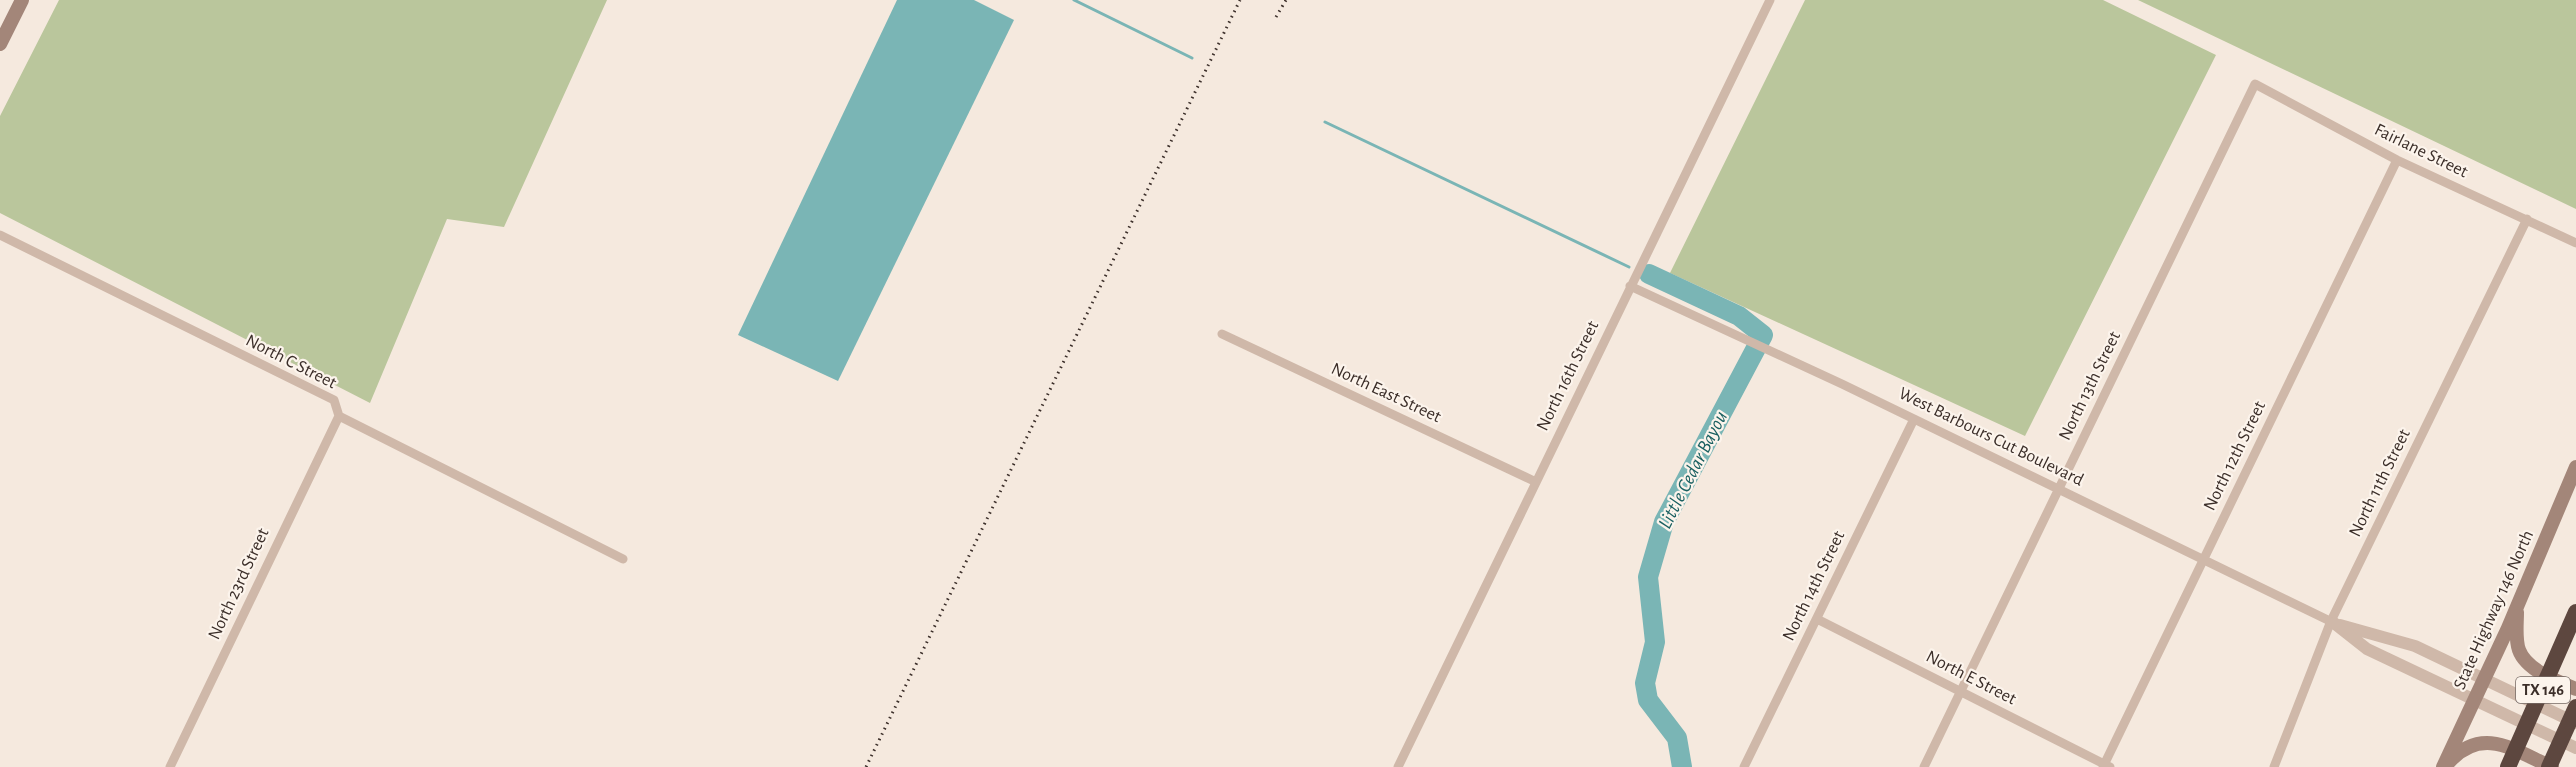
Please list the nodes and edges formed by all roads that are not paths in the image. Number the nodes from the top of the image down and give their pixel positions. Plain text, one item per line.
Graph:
1 (21, 0) edge
2 (1770, 0) edge
3 (0, 44) edge
4 (2255, 84) joint
5 (2397, 160) junction
6 (2527, 219) junction
7 (0, 235) edge
8 (2576, 243) edge
9 (1630, 286) junction
10 (1222, 333) dead end
11 (339, 416) junction
12 (1914, 419) junction
13 (2576, 467) edge
14 (1536, 482) junction
15 (2058, 490) junction
16 (2204, 558) junction
17 (623, 559) dead end
18 (2517, 604) junction
19 (2576, 612) edge
20 (1816, 619) junction
21 (2332, 622) junction
22 (2484, 678) junction
23 (2576, 689) edge
24 (1961, 691) junction
25 (2474, 700) junction
26 (2576, 707) edge
27 (2576, 723) edge
28 (2576, 748) edge
29 (2106, 766) edge
30 (170, 767) edge
31 (1398, 767) edge
32 (1744, 767) edge
33 (1924, 767) edge
34 (2274, 767) edge
35 (2444, 767) edge
36 (2508, 767) edge
37 (2551, 767) edge

1 - 3 main road
2 - 9 street, North 16th Street
4 - 5 street, Fairlane Street
4 - 15 street, North 13th Street
5 - 6 street, Fairlane Street
5 - 16 street, North 12th Street
6 - 8 street, Fairlane Street
6 - 21 street, North 11th Street
7 - 11 street, North C Street
9 - 12 street, West Barbours Cut Boulevard
9 - 14 street, North 16th Street
10 - 14 street, North East Street
11 - 17 street, North C Street
11 - 30 street, North 23rd Street
12 - 15 street, West Barbours Cut Boulevard
12 - 20 street, North 14th Street
13 - 18 main road, State Highway 146 North
14 - 31 street, North 16th Street
15 - 16 street, West Barbours Cut Boulevard
15 - 24 street, North 13th Street
16 - 21 street, West Barbours Cut Boulevard
16 - 29 street, North 12th Street
18 - 22 main road, State Highway 146 North
18 - 23 main road
19 - 36 highway, TX 146
20 - 24 street, North E Street
20 - 32 street, North 14th Street
21 - 22 street, West Barbours Cut Boulevard
21 - 25 street, West Barbours Cut Boulevard
21 - 34 street, North 11th Street
22 - 25 main road, State Highway 146 North
22 - 27 street, West Barbours Cut Boulevard
24 - 29 street, North E Street
24 - 33 street, North 13th Street
25 - 28 street, West Barbours Cut Boulevard
25 - 35 main road, State Highway 146 North
26 - 37 highway, TX 146
35 - 37 main road

